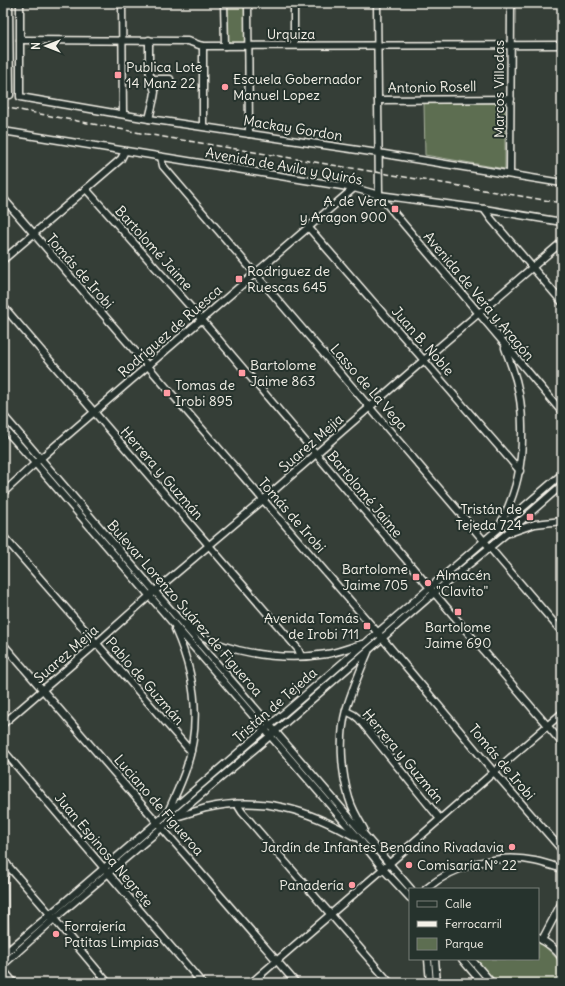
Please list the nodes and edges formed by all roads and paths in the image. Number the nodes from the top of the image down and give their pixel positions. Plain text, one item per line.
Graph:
1 (9, 3) edge
2 (20, 3) edge
3 (122, 3) edge
4 (224, 3) edge
5 (248, 3) edge
6 (294, 3) edge
7 (377, 3) edge
8 (511, 3) edge
9 (6, 40) edge
10 (20, 40) junction
11 (122, 40) junction
12 (149, 40) junction
13 (294, 45) junction
14 (378, 45) junction
15 (511, 45) junction
16 (562, 45) edge
17 (203, 46) junction
18 (225, 46) junction
19 (248, 46) junction
20 (151, 79) junction
21 (170, 79) dead end
22 (6, 94) edge
23 (511, 99) junction
24 (378, 100) junction
25 (123, 114) junction
26 (148, 119) junction
27 (203, 126) junction
28 (3, 131) edge
29 (249, 134) junction
30 (125, 151) junction
31 (378, 153) junction
32 (161, 157) junction
33 (510, 174) junction
34 (562, 183) edge
35 (354, 188) junction
36 (86, 189) junction
37 (378, 195) junction
38 (3, 198) edge
39 (484, 209) junction
40 (562, 222) edge
41 (309, 228) junction
42 (33, 234) junction
43 (562, 242) edge
44 (3, 260) edge
45 (533, 268) junction
46 (256, 274) junction
47 (562, 302) edge
48 (3, 306) edge
49 (479, 314) junction
50 (202, 320) junction
51 (503, 343) junction
52 (424, 360) junction
53 (147, 366) junction
54 (370, 408) junction
55 (94, 412) junction
56 (562, 412) edge
57 (4, 419) edge
58 (3, 427) edge
59 (316, 454) junction
60 (41, 458) junction
61 (36, 464) junction
62 (520, 471) junction
63 (562, 474) edge
64 (562, 484) edge
65 (3, 492) edge
66 (263, 500) junction
67 (561, 521) edge
68 (499, 528) junction
69 (506, 534) junction
70 (3, 536) edge
71 (484, 541) junction
72 (209, 546) junction
73 (490, 547) junction
74 (429, 588) junction
75 (155, 592) junction
76 (434, 593) junction
77 (150, 596) junction
78 (178, 618) junction
79 (171, 622) junction
80 (562, 632) edge
81 (378, 633) junction
82 (382, 638) junction
83 (97, 643) junction
84 (366, 643) junction
85 (3, 646) edge
86 (370, 650) junction
87 (301, 656) junction
88 (43, 690) junction
89 (346, 712) junction
90 (562, 713) edge
91 (3, 721) edge
92 (270, 725) junction
93 (547, 726) junction
94 (264, 730) junction
95 (276, 731) junction
96 (270, 736) junction
97 (562, 743) edge
98 (3, 750) edge
99 (191, 751) junction
100 (494, 772) junction
101 (237, 804) junction
102 (166, 815) junction
103 (173, 818) junction
104 (440, 819) junction
105 (160, 825) junction
106 (370, 840) junction
107 (361, 841) junction
108 (562, 850) edge
109 (5, 862) edge
110 (389, 863) junction
111 (383, 869) junction
112 (562, 869) edge
113 (106, 871) junction
114 (410, 888) edge
115 (427, 888) edge
116 (409, 898) edge
117 (562, 902) edge
118 (330, 914) junction
119 (52, 917) junction
120 (540, 939) edge
121 (4, 954) edge
122 (562, 958) edge
123 (276, 960) junction
124 (428, 960) edge
125 (435, 960) edge
126 (463, 960) edge
127 (473, 960) edge
128 (3, 965) edge
129 (3, 970) edge
130 (14, 983) edge
131 (108, 983) edge
132 (202, 983) edge
133 (251, 983) edge
134 (296, 983) edge
135 (390, 983) edge
136 (430, 983) edge
137 (437, 983) edge
138 (482, 983) edge
139 (492, 983) edge

1 - 9 street
2 - 10 street
3 - 11 street
4 - 18 street
5 - 19 street
6 - 13 street
7 - 14 street
8 - 15 street, Marcos Villodas
9 - 22 street
10 - 11 street, Urquiza
10 - 25 street, Mackay Gordon
11 - 12 street, Urquiza
11 - 25 street
12 - 17 street, Urquiza
12 - 20 street
13 - 14 street, Urquiza
13 - 19 street, Urquiza
14 - 15 street, Urquiza
14 - 24 street
15 - 16 street, Urquiza
15 - 23 street, Marcos Villodas
17 - 18 street, Urquiza
17 - 27 street
18 - 19 street, Urquiza
19 - 29 street
20 - 21 street
20 - 26 street
23 - 24 street, Antonio Rosell
23 - 33 street, Marcos Villodas
24 - 31 street
25 - 26 street, Mackay Gordon
26 - 27 street, Mackay Gordon
27 - 29 street, Mackay Gordon
28 - 30 street, Avenida de Avila y Quirós
29 - 31 street, Mackay Gordon
30 - 32 street, Avenida de Avila y Quirós
30 - 36 street
31 - 33 street, Mackay Gordon
31 - 37 street
32 - 35 street, Avenida de Avila y Quirós
32 - 46 street, Lasso de La Vega
33 - 34 street, Mackay Gordon
35 - 37 street, Avenida de Avila y Quirós
35 - 41 street, Rodríguez de Ruesca
36 - 42 street
36 - 50 street, Bartolomé Jaime
37 - 39 street, Avenida de Avila y Quirós
37 - 49 street, Avenida de Vera y Aragón
38 - 42 street, Tomás de Irobi
39 - 40 street, Avenida de Avila y Quirós
39 - 45 street
41 - 46 street, Rodríguez de Ruesca
41 - 52 street, Juan B. Noble
42 - 44 street
42 - 53 street, Tomás de Irobi
43 - 45 street, Suarez Mejia
45 - 47 street
45 - 49 street, Suarez Mejia
46 - 50 street, Rodríguez de Ruesca
46 - 54 street, Lasso de La Vega
48 - 55 street, Herrera y Guzmán
49 - 51 street, Avenida de Vera y Aragón
49 - 52 street, Suarez Mejia
50 - 53 street, Rodríguez de Ruesca
50 - 59 street, Bartolomé Jaime
51 - 56 street, Avenida de Vera y Aragón
51 - 62 street
52 - 54 street, Suarez Mejia
52 - 62 street, Juan B. Noble
53 - 55 street, Rodríguez de Ruesca
53 - 66 street, Tomás de Irobi
54 - 59 street, Suarez Mejia
54 - 71 street, Lasso de La Vega
55 - 60 street, Rodríguez de Ruesca
55 - 72 street, Herrera y Guzmán
57 - 60 street, Bulevar Lorenzo Suárez de Figueroa
58 - 61 street, Bulevar Lorenzo Suárez de Figueroa
59 - 66 street, Suarez Mejia
59 - 74 street, Bartolomé Jaime
60 - 61 street, Rodríguez de Ruesca
60 - 75 street, Bulevar Lorenzo Suárez de Figueroa
61 - 65 street, Rodríguez de Ruesca
61 - 77 street, Bulevar Lorenzo Suárez de Figueroa
62 - 68 street
63 - 68 street, Tristán de Tejeda
64 - 69 street, Tristán de Tejeda
66 - 72 street, Suarez Mejia
66 - 81 street, Tomás de Irobi
67 - 69 street
68 - 71 street, Tristán de Tejeda
69 - 73 street, Tristán de Tejeda
70 - 83 street, Pablo de Guzmán
71 - 73 street, Lasso de La Vega
71 - 74 street, Tristán de Tejeda
72 - 75 street, Suarez Mejia
72 - 87 street, Herrera y Guzmán
73 - 76 street, Tristán de Tejeda
73 - 80 street, Lasso de La Vega
74 - 76 street, Bartolomé Jaime
74 - 81 street, Tristán de Tejeda
75 - 77 street, Suarez Mejia
75 - 78 street, Bulevar Lorenzo Suárez de Figueroa
76 - 82 street, Tristán de Tejeda
76 - 93 street, Bartolomé Jaime
77 - 79 street, Bulevar Lorenzo Suárez de Figueroa
77 - 83 street, Suarez Mejia
78 - 87 street
78 - 92 street, Bulevar Lorenzo Suárez de Figueroa
79 - 94 street, Bulevar Lorenzo Suárez de Figueroa
79 - 99 street
81 - 82 street, Tomás de Irobi
81 - 84 street, Tristán de Tejeda
82 - 86 street, Tristán de Tejeda
82 - 100 street, Tomás de Irobi
83 - 88 street, Suarez Mejia
83 - 99 street, Pablo de Guzmán
84 - 87 street
84 - 92 street, Tristán de Tejeda
85 - 88 street, Luciano de Figueroa
86 - 89 street
86 - 95 street, Tristán de Tejeda
88 - 91 street, Suarez Mejia
88 - 105 street, Luciano de Figueroa
89 - 104 street, Herrera y Guzmán
89 - 106 street
90 - 93 street
92 - 94 street, Tristán de Tejeda
92 - 95 street, Bulevar Lorenzo Suárez de Figueroa
93 - 97 street, Bartolomé Jaime
93 - 100 street
94 - 96 street, Bulevar Lorenzo Suárez de Figueroa
94 - 102 street, Tristán de Tejeda
95 - 96 street, Tristán de Tejeda
95 - 106 street, Bulevar Lorenzo Suárez de Figueroa
96 - 103 street, Tristán de Tejeda
96 - 107 street, Bulevar Lorenzo Suárez de Figueroa
98 - 113 street, Juan Espinosa Negrete
99 - 102 street
100 - 104 street
100 - 108 street, Tomás de Irobi
101 - 103 street
101 - 107 street
101 - 118 street
102 - 105 street, Tristán de Tejeda
103 - 105 street, Tristán de Tejeda
104 - 110 street
105 - 113 street, Tristán de Tejeda
105 - 123 street, Luciano de Figueroa
106 - 110 street, Bulevar Lorenzo Suárez de Figueroa
107 - 111 street, Bulevar Lorenzo Suárez de Figueroa
109 - 119 street
109 - 121 street
110 - 111 street
110 - 114 street, Bulevar Lorenzo Suárez de Figueroa
111 - 116 street, Bulevar Lorenzo Suárez de Figueroa
111 - 118 street
112 - 115 street
113 - 119 street, Tristán de Tejeda
113 - 132 street, Juan Espinosa Negrete
117 - 120 street
118 - 123 street
118 - 135 street
119 - 121 street, Tristán de Tejeda
119 - 128 street, Tristán de Tejeda
119 - 131 street
120 - 122 street
123 - 133 street
123 - 134 street, Luciano de Figueroa
124 - 136 street
125 - 137 street
126 - 138 street
127 - 139 street
129 - 130 street

